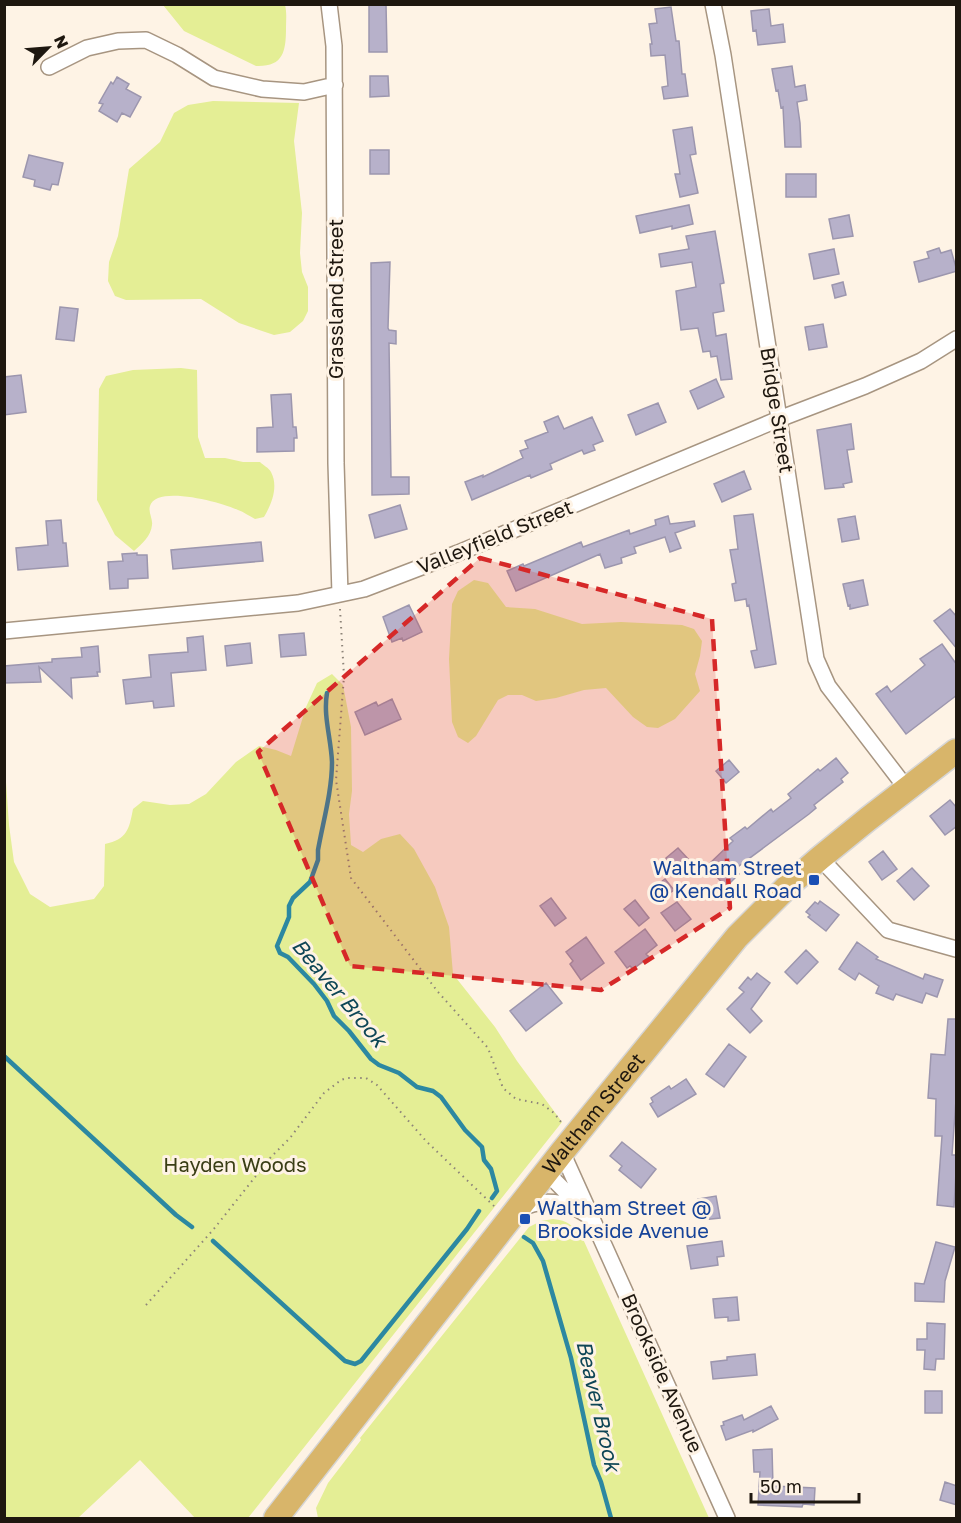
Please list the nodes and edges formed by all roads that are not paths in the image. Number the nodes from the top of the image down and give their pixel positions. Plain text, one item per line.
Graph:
1 (329, 4) edge
2 (714, 4) edge
3 (49, 67) dead end
4 (335, 86) junction
5 (957, 339) edge
6 (779, 419) junction
7 (339, 594) junction
8 (4, 631) edge
9 (957, 751) edge
10 (907, 789) junction
11 (820, 858) junction
12 (957, 949) edge
13 (562, 1152) junction
14 (546, 1172) junction
15 (512, 1216) junction
16 (592, 1222) junction
17 (276, 1518) edge
18 (727, 1518) edge

1 - 4 street, Grassland Street
2 - 6 street, Bridge Street
3 - 4 street
4 - 7 street, Grassland Street
5 - 6 street, Valleyfield Street
6 - 7 street, Valleyfield Street
6 - 10 street, Bridge Street
7 - 8 street, Valleyfield Street
9 - 10 main road, Waltham Street
10 - 11 main road, Waltham Street
11 - 12 street
11 - 13 main road, Waltham Street
13 - 14 main road, Waltham Street
13 - 16 street, Brookside Avenue
14 - 15 main road, Waltham Street
14 - 16 street, Brookside Avenue
15 - 16 street
15 - 17 main road, Waltham Street
16 - 18 street, Brookside Avenue

